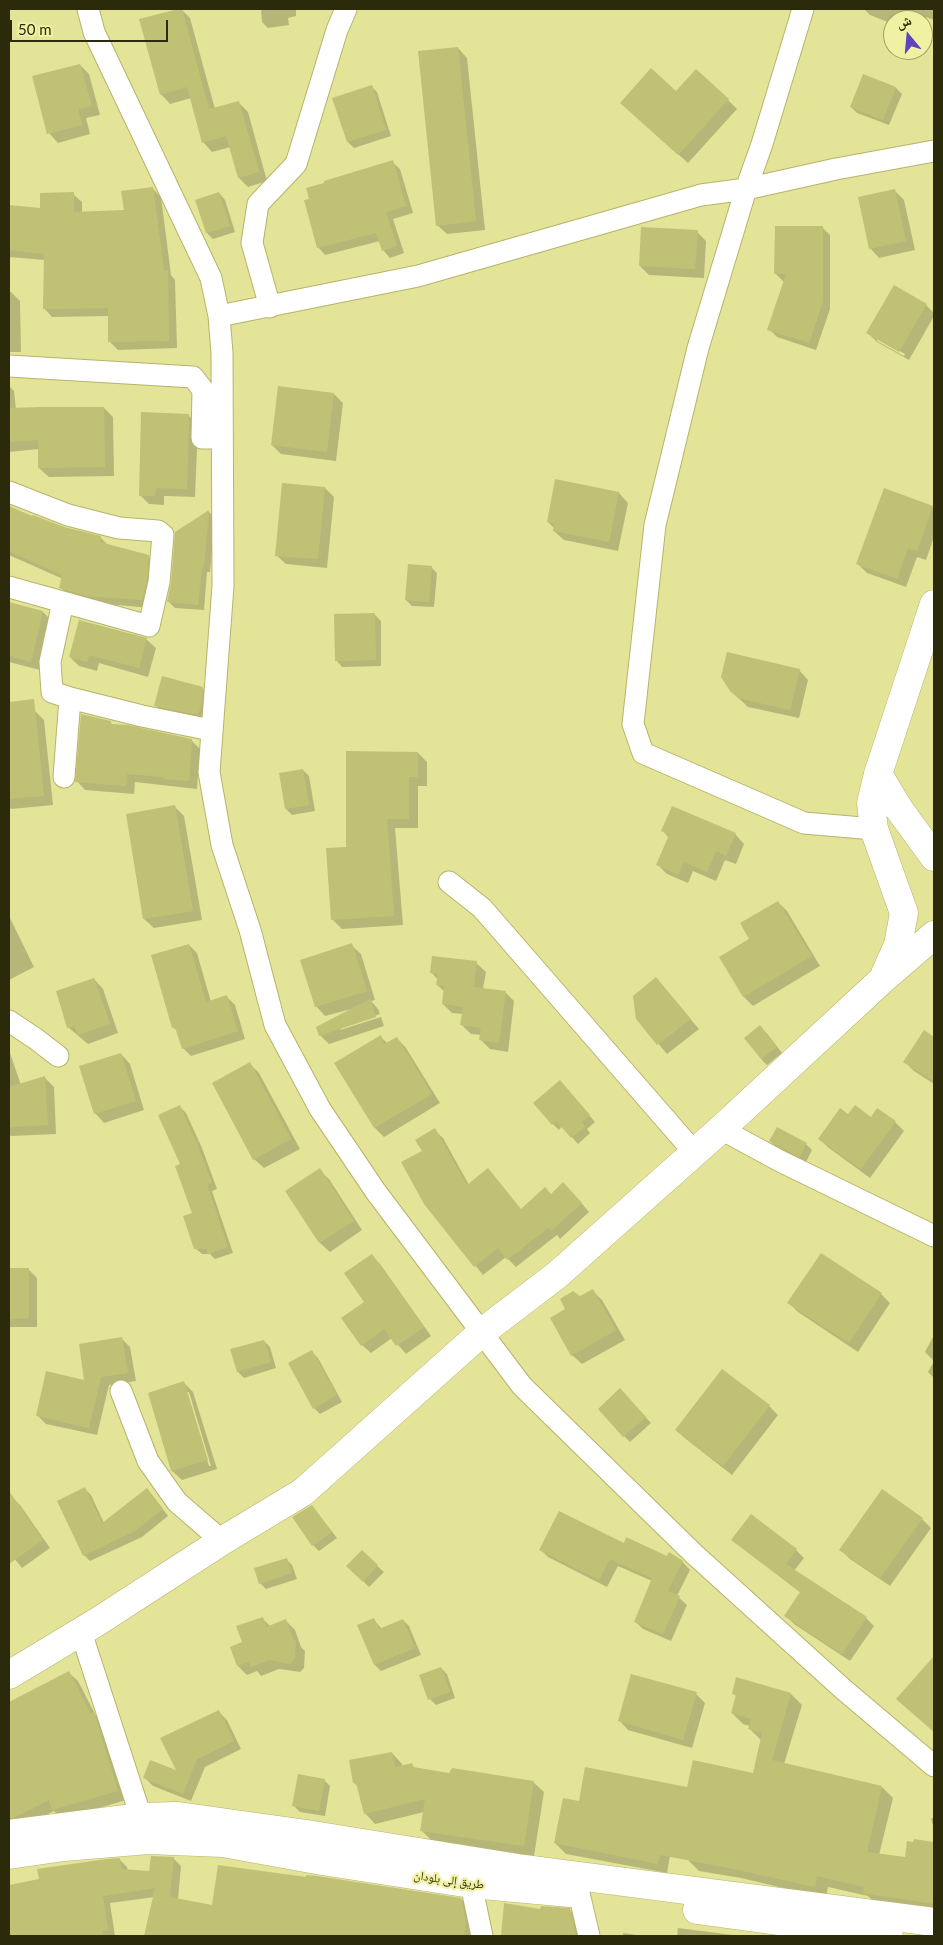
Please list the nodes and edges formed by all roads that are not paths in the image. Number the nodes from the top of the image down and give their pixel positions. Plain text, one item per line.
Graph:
1 (88, 9) edge
2 (346, 9) edge
3 (802, 9) edge
4 (934, 151) edge
5 (746, 189) junction
6 (270, 307) junction
7 (218, 316) junction
8 (9, 366) edge
9 (222, 438) junction
10 (9, 492) edge
11 (9, 587) edge
12 (63, 602) junction
13 (934, 604) edge
14 (70, 698) junction
15 (211, 730) junction
16 (878, 774) junction
17 (64, 777) dead end
18 (874, 828) junction
19 (934, 856) edge
20 (449, 882) dead end
21 (934, 935) edge
22 (882, 980) junction
23 (9, 1022) edge
24 (58, 1056) dead end
25 (721, 1129) junction
26 (694, 1152) junction
27 (934, 1236) edge
28 (481, 1333) junction
29 (120, 1391) dead end
30 (222, 1541) junction
31 (80, 1632) junction
32 (9, 1675) edge
33 (934, 1766) edge
34 (141, 1817) junction
35 (9, 1834) edge
36 (9, 1855) edge
37 (471, 1884) junction
38 (579, 1893) junction
39 (934, 1922) edge
40 (482, 1936) edge
41 (589, 1936) edge
42 (889, 1936) edge

1 - 7 street
2 - 6 street
3 - 5 street
4 - 5 street
5 - 6 street
5 - 18 street
6 - 7 street
7 - 9 street
8 - 9 street
9 - 15 street
10 - 12 street
11 - 12 street
12 - 14 street
13 - 16 main road
14 - 15 street
14 - 17 street
15 - 28 street
16 - 18 main road
16 - 19 main road
18 - 22 main road
20 - 26 street
21 - 22 main road
22 - 25 main road
23 - 24 street
25 - 26 main road
25 - 27 street
26 - 28 main road
28 - 30 main road
28 - 33 street
29 - 30 street
30 - 31 main road
31 - 32 main road
31 - 34 street
34 - 35 main road
34 - 39 main road
36 - 37 main road, طريق إلى بلودان
37 - 38 main road, طريق إلى بلودان
37 - 40 street
38 - 41 street
38 - 42 main road, طريق إلى بلودان

